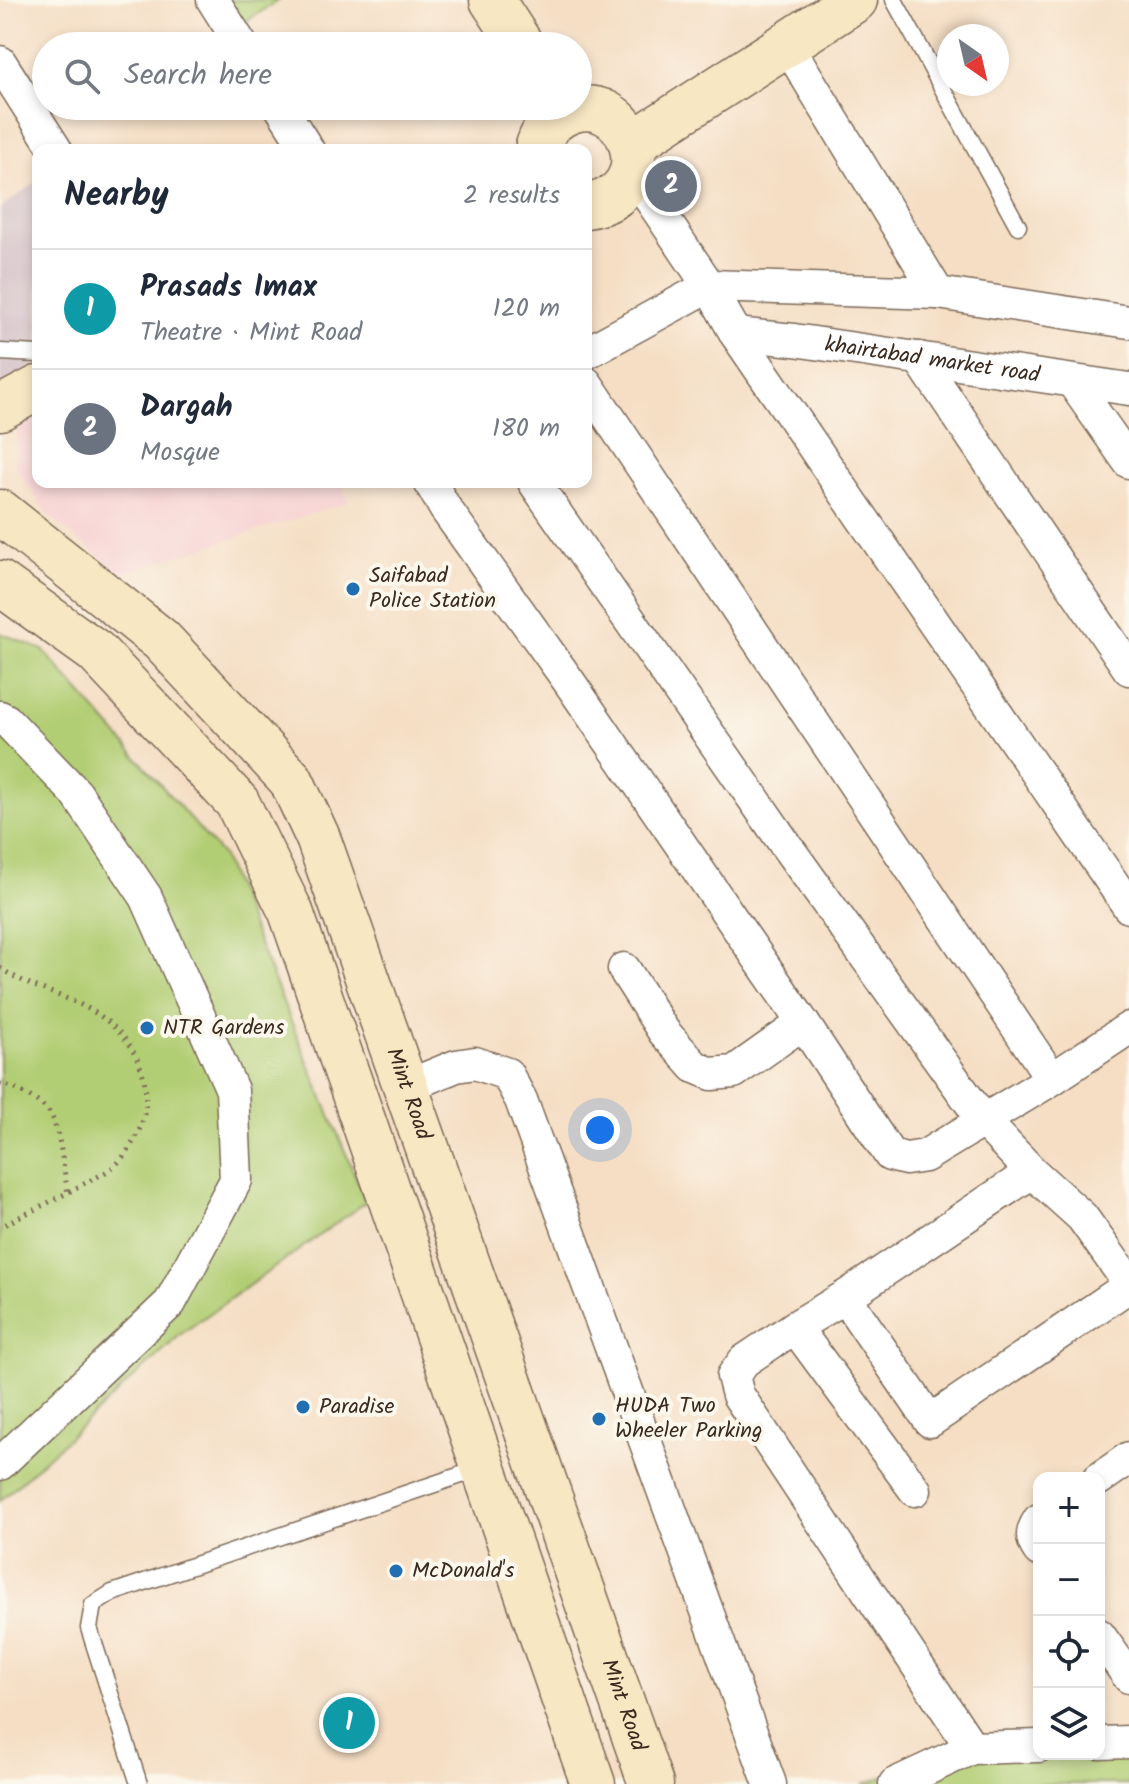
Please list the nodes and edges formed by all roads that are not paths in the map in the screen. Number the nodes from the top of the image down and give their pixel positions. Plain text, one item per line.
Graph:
1 (213, 0) edge
2 (492, 0) edge
3 (855, 0) edge
4 (894, 0) edge
5 (233, 32) edge
6 (513, 32) edge
7 (786, 43) junction
8 (0, 62) edge
9 (592, 110) edge
10 (32, 112) edge
11 (37, 120) edge
12 (289, 120) edge
13 (52, 144) edge
14 (304, 144) edge
15 (632, 158) junction
16 (592, 205) edge
17 (1018, 226) dead end
18 (709, 286) junction
19 (938, 293) junction
20 (1129, 322) edge
21 (736, 334) junction
22 (592, 350) edge
23 (0, 352) edge
24 (32, 354) edge
25 (919, 358) junction
26 (1072, 381) junction
27 (1129, 389) edge
28 (32, 391) edge
29 (592, 392) edge
30 (0, 408) edge
31 (1129, 462) edge
32 (433, 488) edge
33 (538, 488) edge
34 (0, 512) edge
35 (0, 583) edge
36 (1129, 669) edge
37 (0, 717) edge
38 (291, 780) junction
39 (237, 802) junction
40 (1129, 907) edge
41 (624, 969) dead end
42 (803, 1023) junction
43 (1129, 1028) edge
44 (1052, 1079) junction
45 (405, 1087) junction
46 (983, 1120) junction
47 (1032, 1172) junction
48 (1129, 1284) edge
49 (845, 1297) junction
50 (795, 1327) junction
51 (1129, 1458) edge
52 (0, 1464) edge
53 (483, 1468) junction
54 (1105, 1475) edge
55 (915, 1490) dead end
56 (1111, 1634) edge
57 (1129, 1677) edge
58 (1129, 1742) edge
59 (1105, 1743) edge
60 (1033, 1746) edge
61 (972, 1748) junction
62 (139, 1784) edge
63 (593, 1784) edge
64 (651, 1784) edge
65 (770, 1784) edge
66 (895, 1784) edge

1 - 5 street
2 - 6 street
3 - 7 street
4 - 17 lane
7 - 15 street
7 - 19 street
8 - 10 street
9 - 15 street
11 - 13 street
12 - 14 street
15 - 16 street
15 - 18 street
18 - 19 street
18 - 21 street
18 - 22 street
19 - 20 street
21 - 25 street, khairtabad market road
21 - 40 street
23 - 24 lane
25 - 26 street, khairtabad market road
25 - 36 street
26 - 27 street, khairtabad market road
26 - 31 street
28 - 30 street
29 - 44 street
32 - 42 street
33 - 46 street
34 - 38 street, Mint Road
35 - 39 street
37 - 52 street
38 - 39 street
38 - 45 street, Mint Road
39 - 53 street
41 - 42 street
42 - 46 street
43 - 44 street
44 - 46 street
45 - 64 street, Mint Road
45 - 65 street
46 - 47 street
47 - 48 street
47 - 49 street
48 - 49 street
49 - 50 street
50 - 55 street
50 - 61 street
51 - 54 street
53 - 62 lane
53 - 63 street
56 - 57 street
58 - 59 street
60 - 61 street
61 - 66 street

